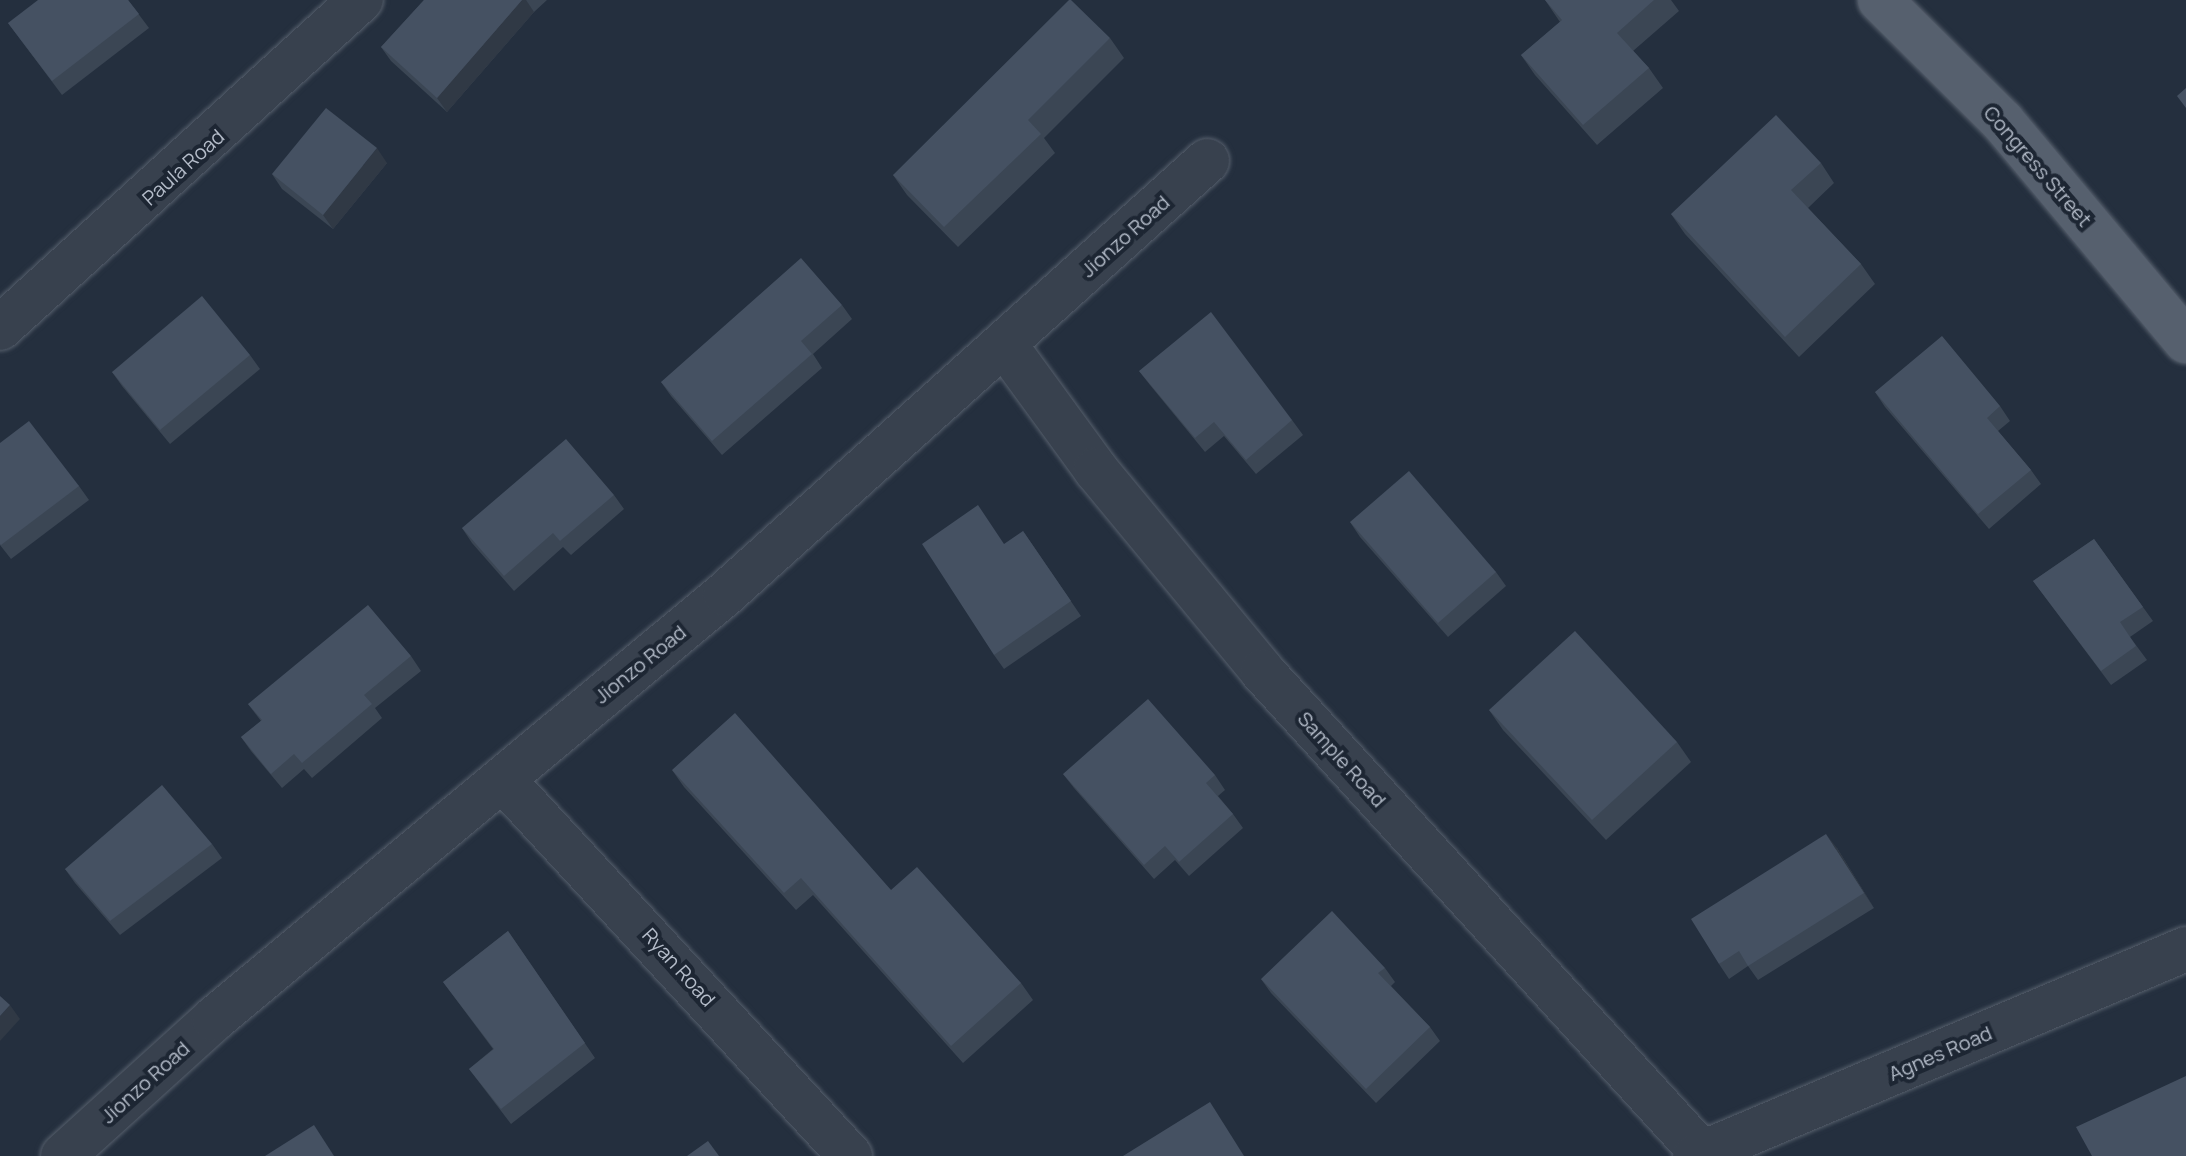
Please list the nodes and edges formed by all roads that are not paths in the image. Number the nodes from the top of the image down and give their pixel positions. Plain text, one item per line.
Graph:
1 (361, 0) edge
2 (1880, 0) edge
3 (1207, 161) dead end
4 (0, 328) edge
5 (2186, 341) edge
6 (1005, 345) junction
7 (505, 782) junction
8 (2186, 949) edge
9 (1698, 1155) edge
10 (63, 1156) edge
11 (850, 1156) edge

1 - 4 street, Paula Road
2 - 5 main road, Congress Street
3 - 6 street, Jionzo Road
6 - 7 street, Jionzo Road
6 - 9 street, Sample Road
7 - 10 street, Jionzo Road
7 - 11 street, Ryan Road
8 - 9 street, Agnes Road

